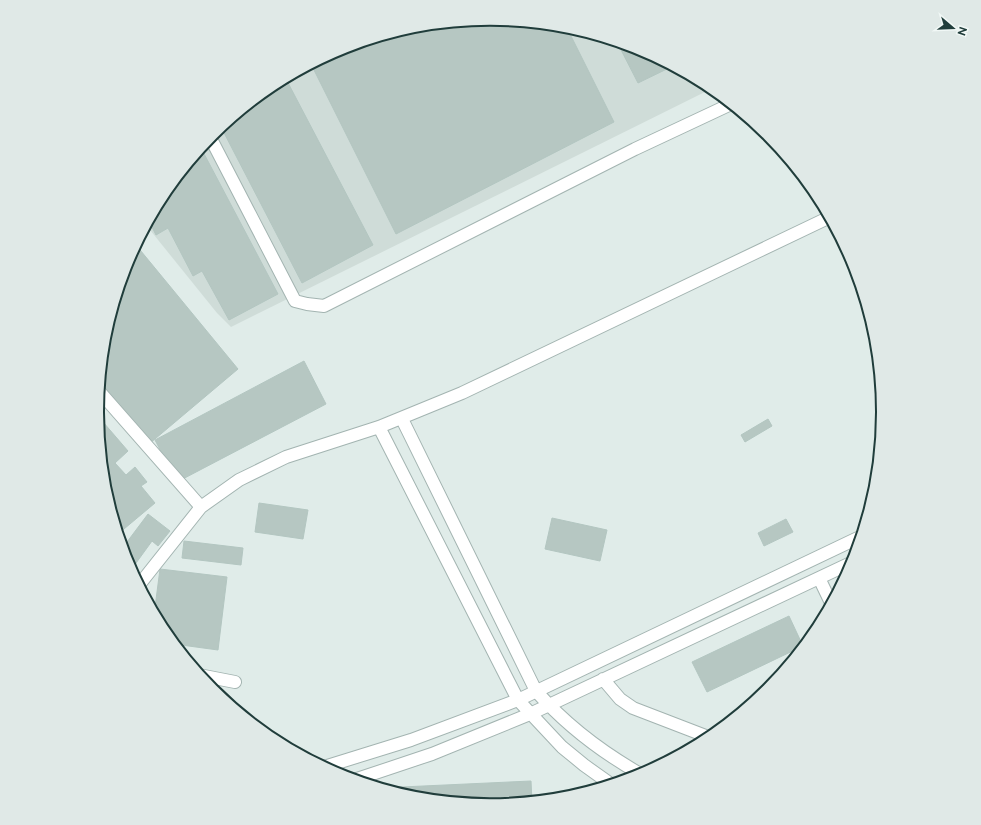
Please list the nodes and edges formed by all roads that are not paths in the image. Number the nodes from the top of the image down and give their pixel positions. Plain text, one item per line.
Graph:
1 (726, 106) edge
2 (213, 143) edge
3 (825, 219) edge
4 (105, 396) edge
5 (402, 419) junction
6 (379, 427) junction
7 (201, 507) junction
8 (855, 539) edge
9 (846, 565) edge
10 (819, 578) junction
11 (143, 580) edge
12 (829, 599) edge
13 (209, 677) edge
14 (603, 679) junction
15 (235, 682) dead end
16 (536, 691) junction
17 (518, 700) junction
18 (548, 705) junction
19 (530, 714) junction
20 (703, 735) edge
21 (333, 765) edge
22 (635, 771) edge
23 (363, 777) edge
24 (606, 781) edge

1 - 2 street
3 - 5 street
4 - 7 street
5 - 6 street
5 - 16 street
6 - 7 street
6 - 17 street
7 - 11 street
8 - 16 street
9 - 10 street
10 - 12 street
10 - 14 street
13 - 15 street
14 - 18 street
14 - 20 street
16 - 17 street
16 - 18 street
17 - 19 street
17 - 21 street
18 - 19 street
18 - 22 street
19 - 23 street
19 - 24 street

